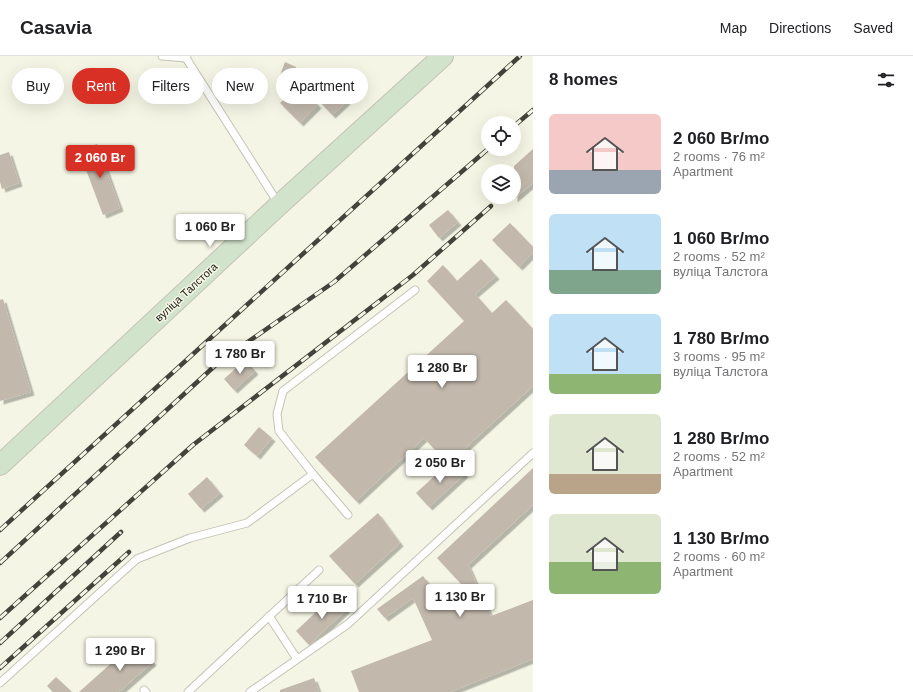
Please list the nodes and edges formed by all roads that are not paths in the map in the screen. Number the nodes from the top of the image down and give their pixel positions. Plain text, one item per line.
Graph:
1 (162, 56) edge
2 (443, 56) edge
3 (186, 57) edge
4 (279, 205) junction
5 (414, 290) dead end
6 (533, 453) edge
7 (0, 465) edge
8 (313, 474) junction
9 (348, 515) dead end
10 (319, 570) dead end
11 (269, 616) junction
12 (297, 659) junction
13 (0, 683) edge
14 (188, 692) edge
15 (250, 692) edge

1 - 3 lane
2 - 4 main road, вуліца Талстога
3 - 4 lane
4 - 7 main road, вуліца Талстога
5 - 8 lane
6 - 12 lane
8 - 9 lane
8 - 13 lane
10 - 11 lane
11 - 12 lane
11 - 14 lane
12 - 15 lane

